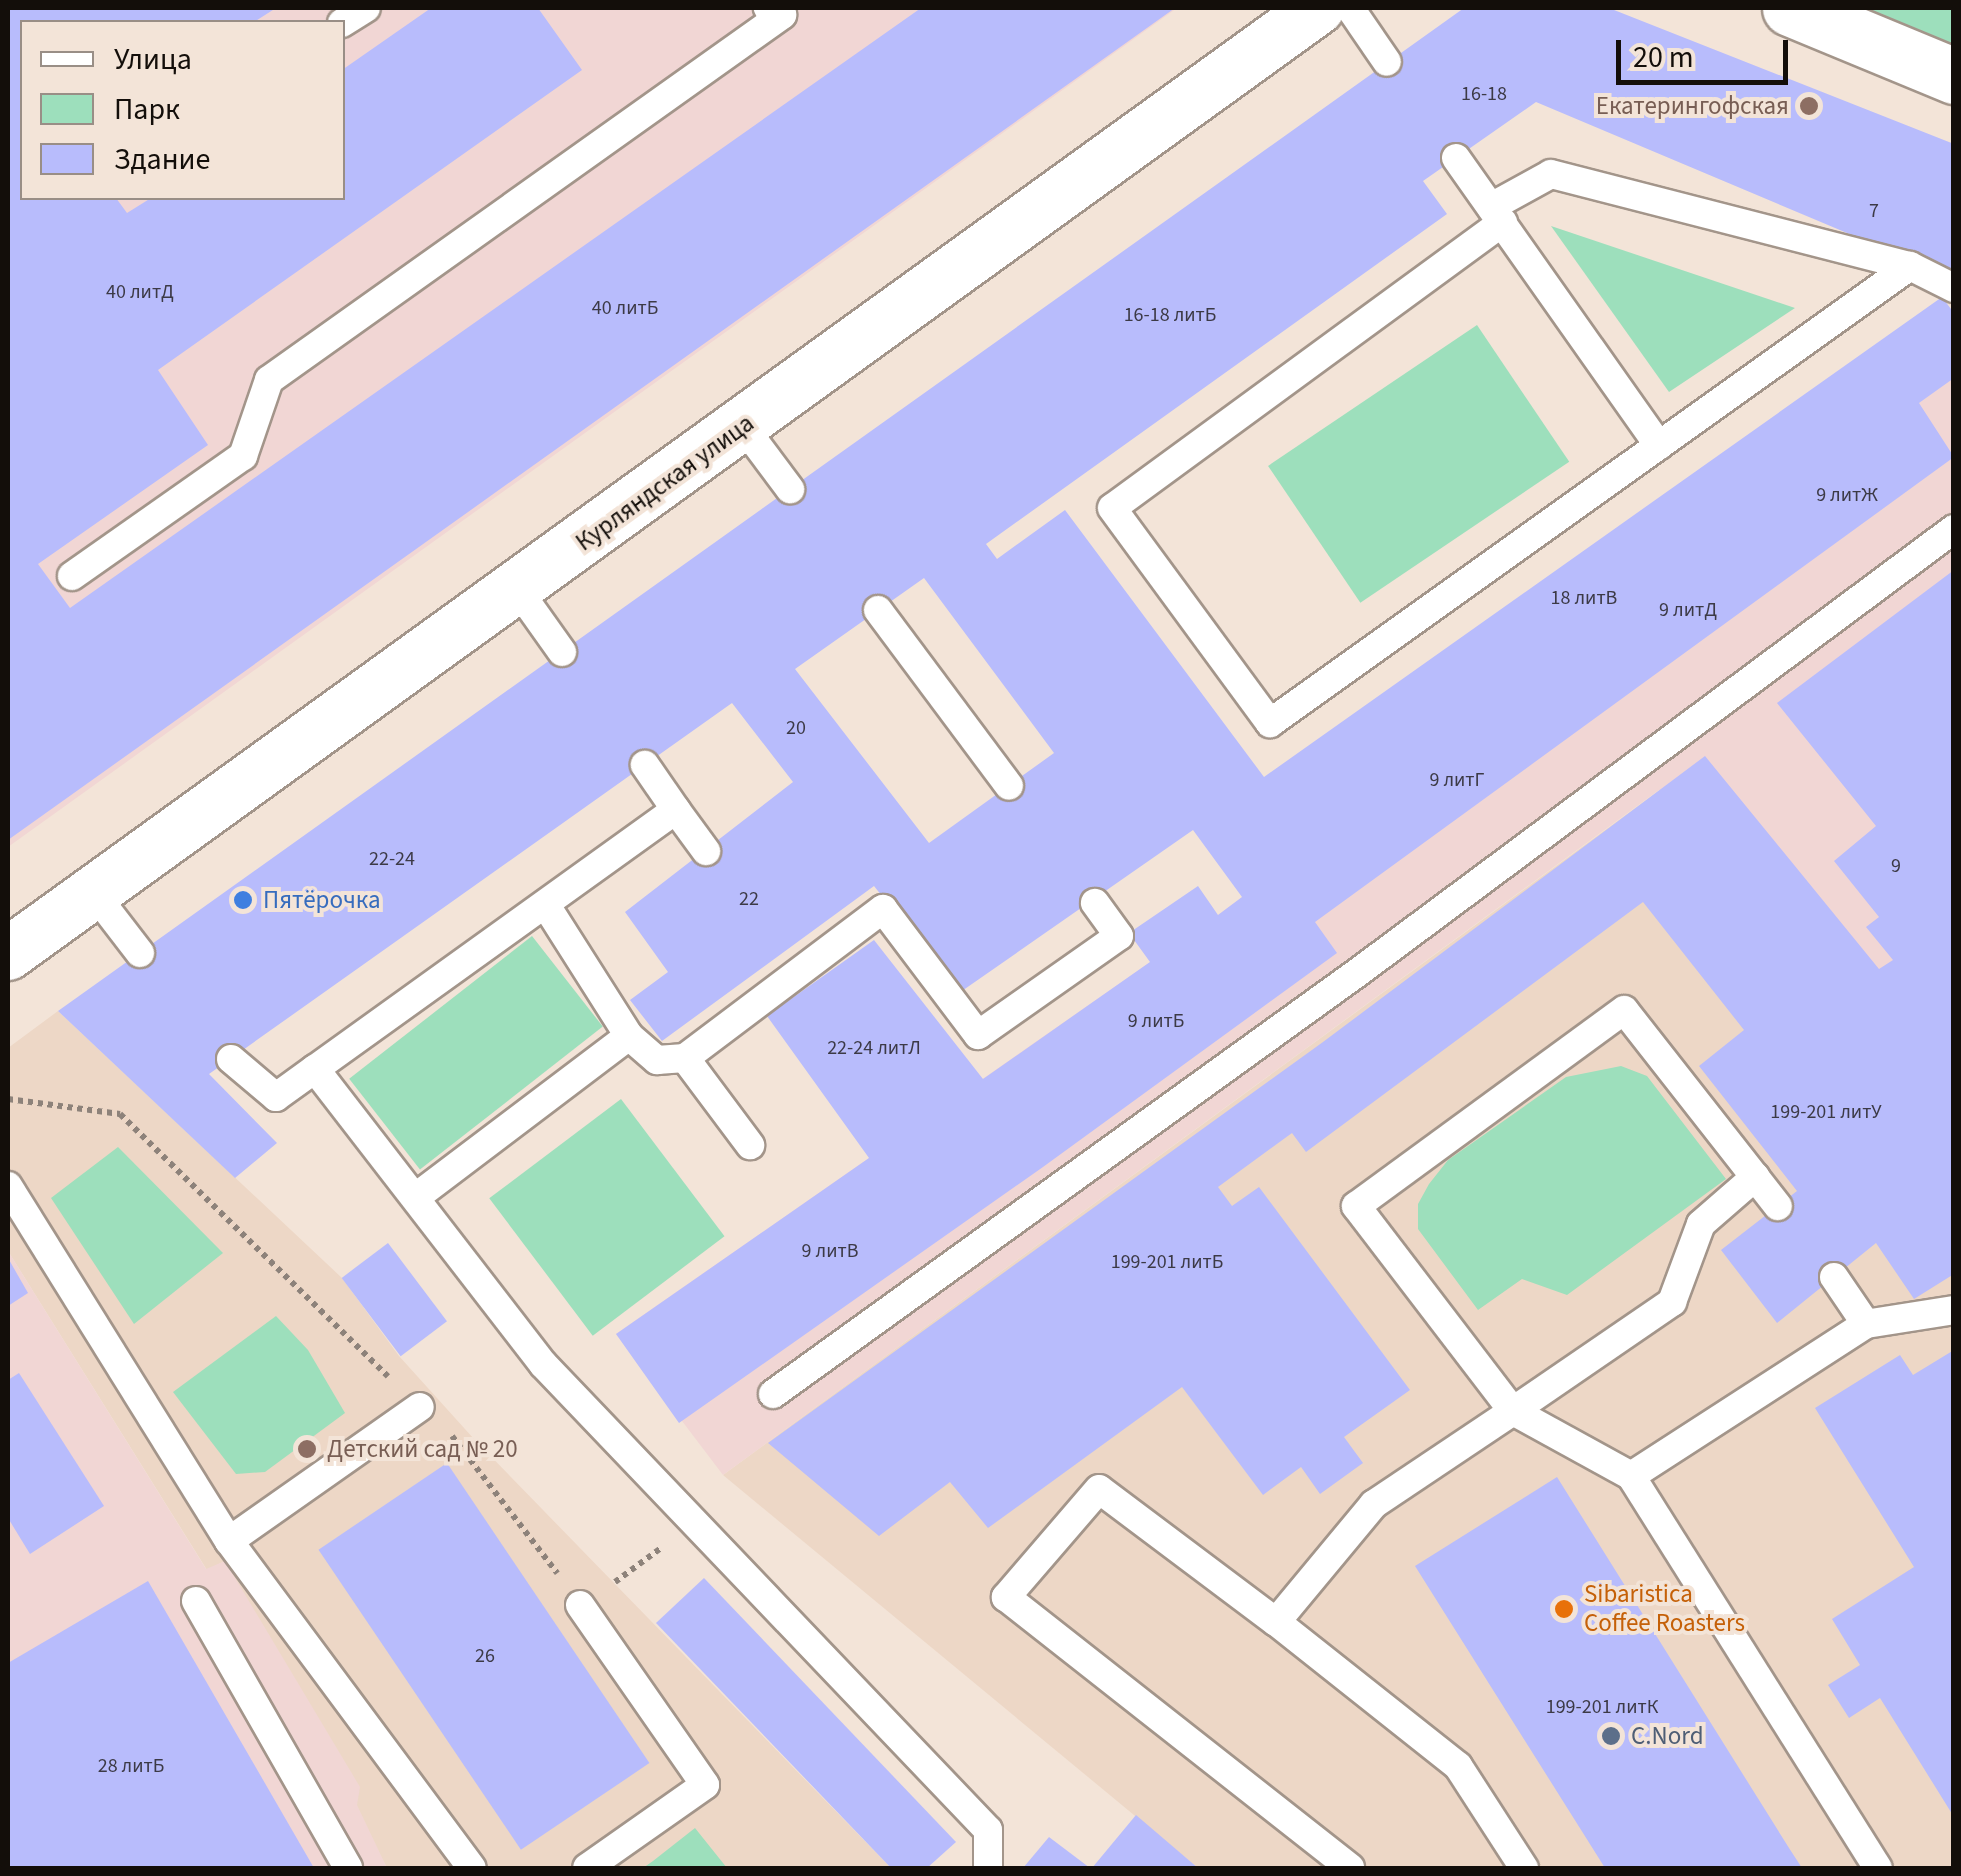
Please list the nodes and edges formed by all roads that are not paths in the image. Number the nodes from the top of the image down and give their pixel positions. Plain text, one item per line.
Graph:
1 (366, 8) edge
2 (1318, 8) edge
3 (1350, 8) edge
4 (1790, 8) edge
5 (783, 10) edge
6 (345, 22) edge
7 (1388, 62) dead end
8 (1954, 76) edge
9 (1456, 158) dead end
10 (1497, 214) junction
11 (1910, 266) junction
12 (1954, 288) edge
13 (743, 426) junction
14 (1659, 446) junction
15 (790, 488) dead end
16 (1954, 529) edge
17 (72, 576) dead end
18 (518, 590) junction
19 (878, 610) dead end
20 (562, 652) dead end
21 (646, 765) dead end
22 (1008, 786) dead end
23 (676, 810) junction
24 (706, 851) dead end
25 (93, 892) junction
26 (1095, 903) dead end
27 (546, 905) junction
28 (140, 953) dead end
29 (8, 954) edge
30 (630, 1036) junction
31 (685, 1058) junction
32 (231, 1059) dead end
33 (314, 1070) junction
34 (750, 1145) dead end
35 (1755, 1177) junction
36 (8, 1186) edge
37 (416, 1197) junction
38 (1778, 1206) dead end
39 (1834, 1277) dead end
40 (1954, 1310) edge
41 (1866, 1324) junction
42 (773, 1394) dead end
43 (420, 1407) road end
44 (1512, 1412) junction
45 (1630, 1476) junction
46 (229, 1541) junction
47 (196, 1600) dead end
48 (580, 1606) road end
49 (1276, 1622) junction
50 (348, 1868) edge
51 (472, 1868) edge
52 (586, 1868) edge
53 (988, 1868) edge
54 (1350, 1868) edge
55 (1524, 1868) edge
56 (1878, 1868) edge

1 - 6 lane
2 - 13 street, Курляндская улица
3 - 7 lane
4 - 8 street
5 - 17 lane
9 - 10 lane
10 - 11 lane
10 - 14 lane
10 - 14 lane
11 - 12 lane
11 - 14 lane
13 - 15 lane
13 - 18 street, Курляндская улица
16 - 42 lane
18 - 20 lane
18 - 25 street, Курляндская улица
19 - 22 lane
21 - 23 lane
23 - 24 lane
23 - 27 lane
25 - 28 lane
25 - 29 street, Курляндская улица
26 - 31 lane
27 - 30 lane
27 - 33 lane
30 - 31 lane
30 - 37 lane
31 - 34 lane
32 - 33 lane
33 - 37 lane
35 - 38 lane
35 - 44 lane
35 - 44 lane
36 - 46 lane
37 - 53 lane
39 - 41 lane
40 - 41 lane
41 - 45 lane
43 - 46 lane
44 - 45 lane
44 - 49 lane
45 - 56 lane
46 - 51 lane
47 - 50 lane
48 - 52 lane
49 - 54 lane
49 - 55 lane

